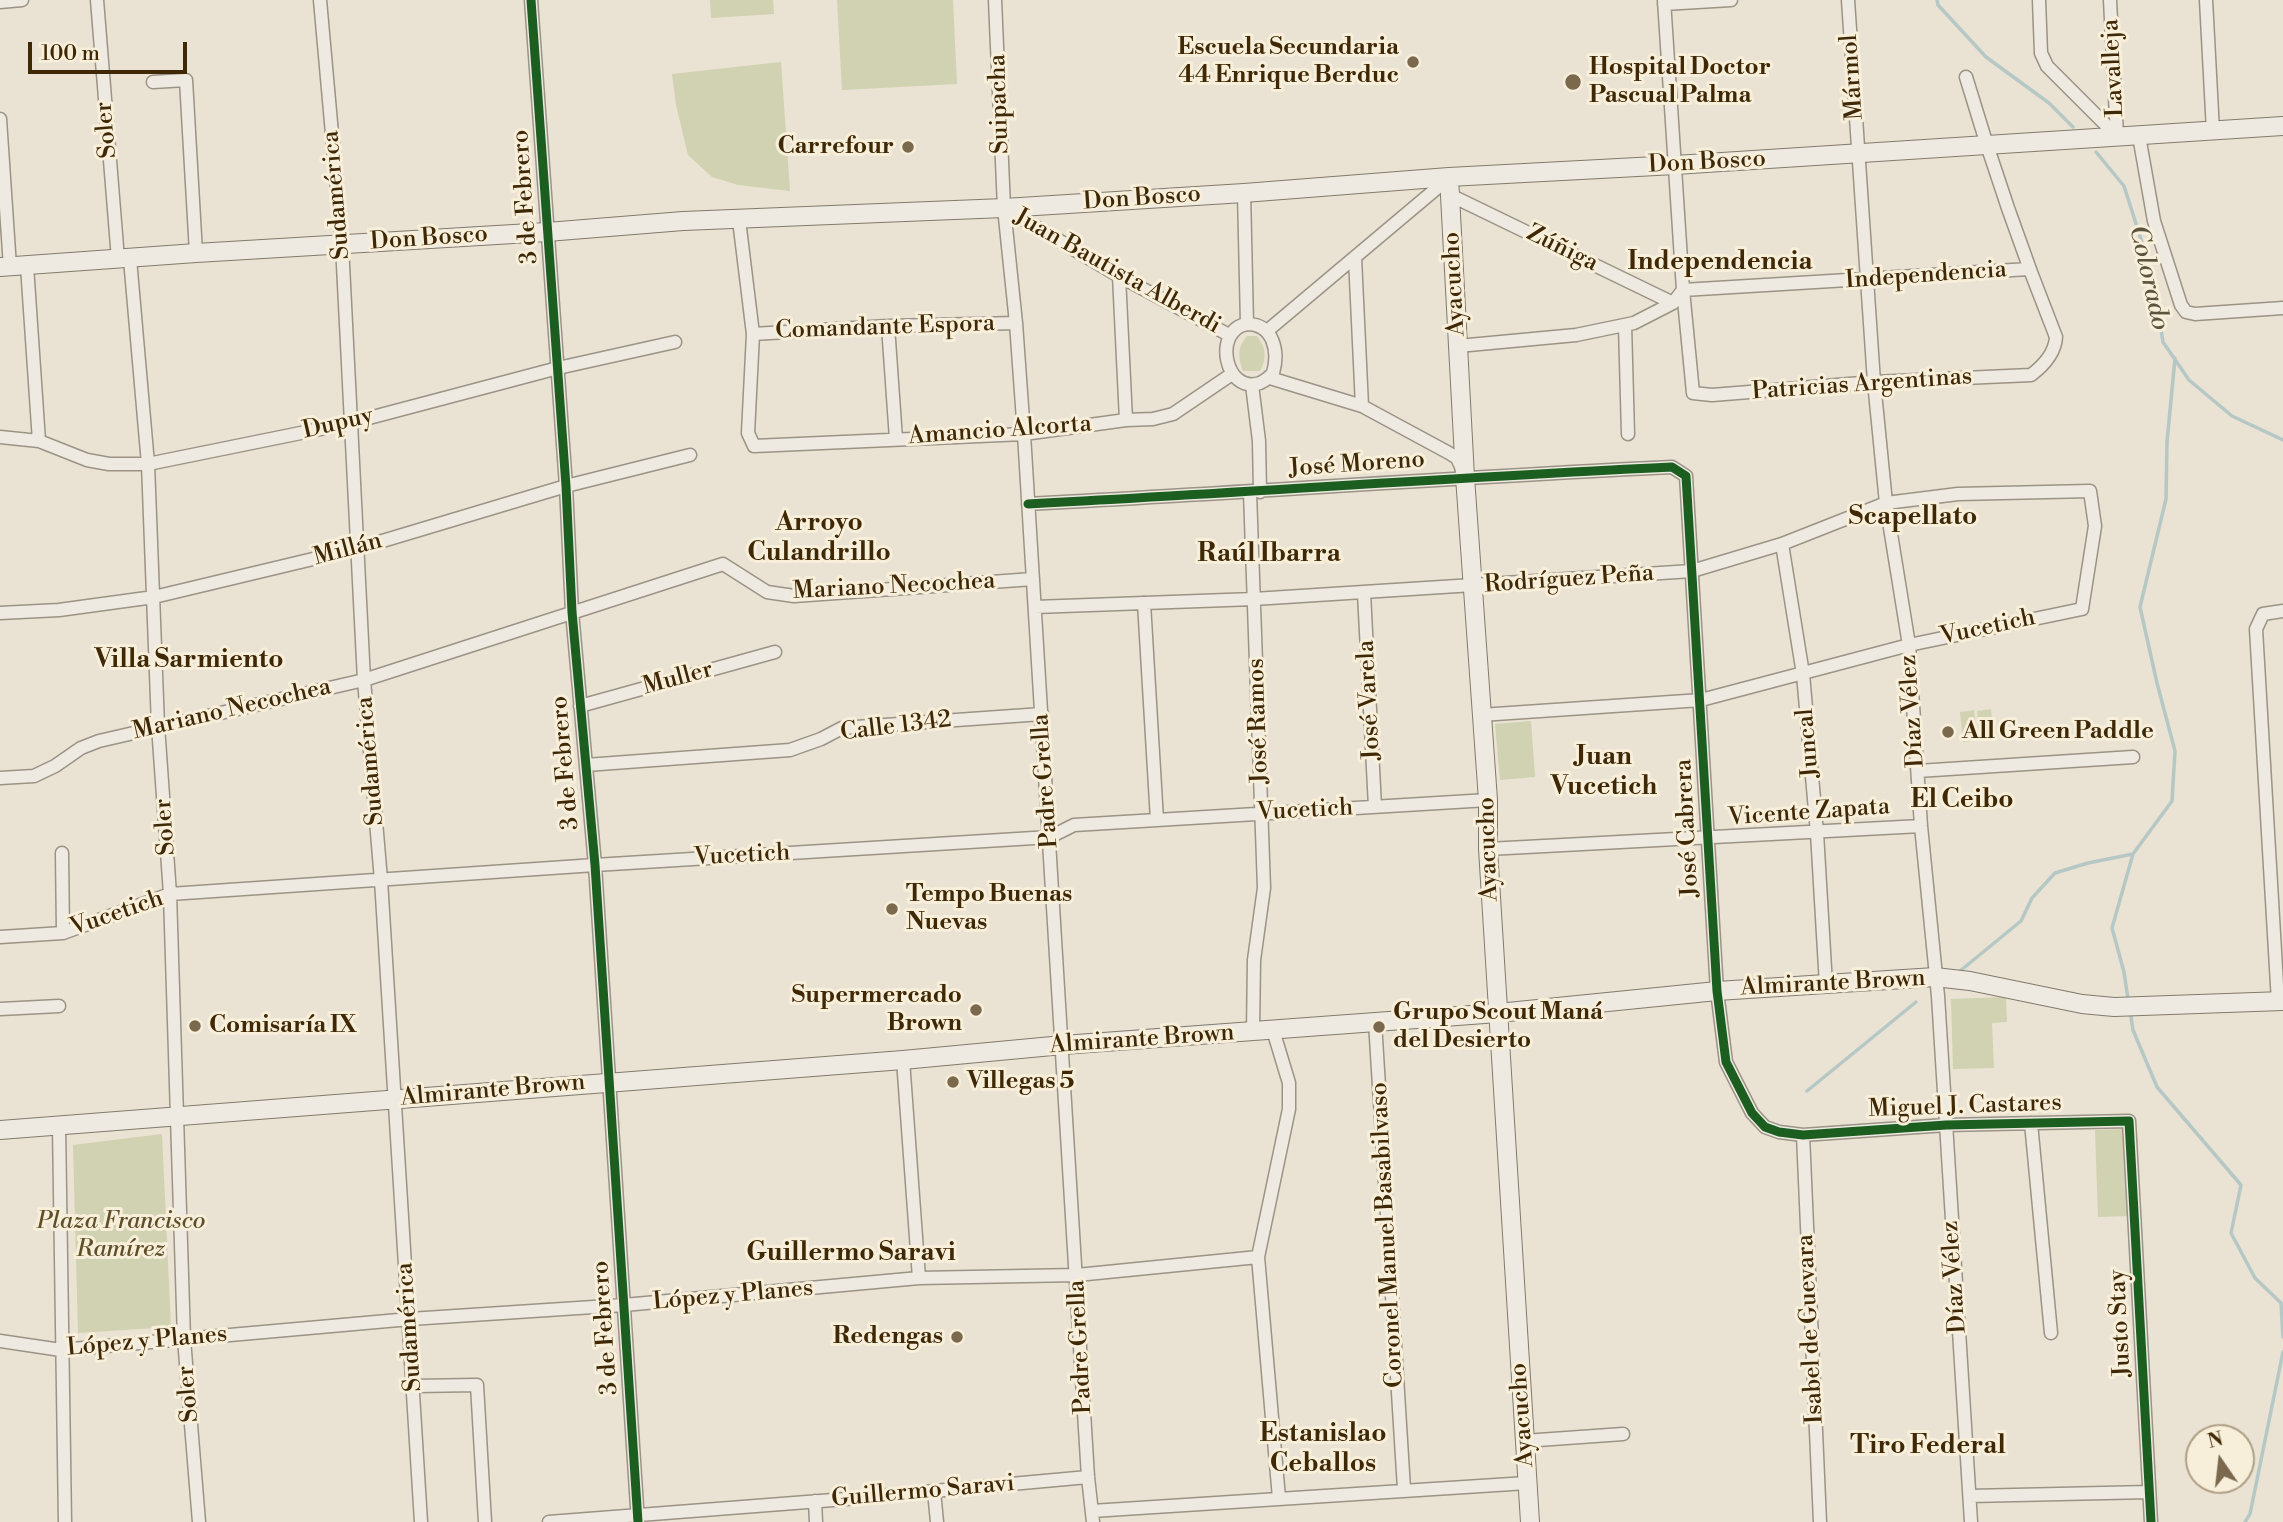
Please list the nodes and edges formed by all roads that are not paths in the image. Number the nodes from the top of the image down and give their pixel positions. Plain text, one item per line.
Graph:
1 (22, 0) edge
2 (97, 0) edge
3 (320, 0) edge
4 (531, 0) edge
5 (995, 0) edge
6 (1731, 0) edge
7 (1848, 0) edge
8 (2039, 0) edge
9 (2110, 0) edge
10 (2206, 0) edge
11 (0, 2) edge
12 (1664, 2) edge
13 (1966, 77) dead end
14 (153, 82) dead end
15 (0, 120) edge
16 (2283, 125) edge
17 (2213, 131) junction
18 (2117, 136) junction
19 (2139, 136) junction
20 (1986, 145) junction
21 (1859, 154) junction
22 (1675, 165) junction
23 (1450, 186) junction
24 (1244, 193) junction
25 (1004, 208) junction
26 (739, 220) junction
27 (547, 232) junction
28 (342, 245) junction
29 (196, 253) junction
30 (1355, 258) junction
31 (124, 259) junction
32 (12, 267) edge
33 (2029, 269) junction
34 (1119, 276) junction
35 (1866, 280) junction
36 (1683, 290) junction
37 (1673, 303) junction
38 (2283, 308) edge
39 (1016, 323) junction
40 (1247, 324) junction
41 (1625, 325) junction
42 (888, 326) junction
43 (1267, 331) junction
44 (753, 334) junction
45 (1229, 335) junction
46 (675, 342) dead end
47 (1458, 346) junction
48 (558, 368) junction
49 (1232, 373) junction
50 (1270, 378) junction
51 (1874, 382) junction
52 (1252, 385) junction
53 (1362, 406) junction
54 (1126, 420) junction
55 (350, 423) junction
56 (1024, 434) junction
57 (1628, 434) dead end
58 (0, 437) edge
59 (896, 439) junction
60 (39, 441) junction
61 (690, 456) dead end
62 (148, 464) junction
63 (1686, 476) joint
64 (1465, 477) junction
65 (566, 486) junction
66 (1255, 492) junction
67 (1886, 503) junction
68 (1028, 504) junction
69 (1782, 544) junction
70 (359, 548) junction
71 (1692, 572) junction
72 (1033, 579) junction
73 (1474, 587) junction
74 (1364, 593) junction
75 (155, 597) junction
76 (1254, 599) junction
77 (1144, 603) junction
78 (1035, 607) junction
79 (2082, 609) joint
80 (2283, 611) edge
81 (572, 612) junction
82 (0, 613) edge
83 (1909, 645) junction
84 (775, 652) dead end
85 (1803, 674) junction
86 (364, 680) junction
87 (1701, 700) junction
88 (580, 706) junction
89 (1042, 713) junction
90 (1481, 715) junction
91 (158, 726) junction
92 (2133, 757) dead end
93 (586, 765) junction
94 (1918, 771) junction
95 (0, 778) edge
96 (1488, 800) junction
97 (1376, 807) junction
98 (1263, 814) junction
99 (1157, 820) junction
100 (1922, 826) junction
101 (1817, 833) junction
102 (1050, 837) junction
103 (1707, 839) junction
104 (1488, 849) junction
105 (62, 853) dead end
106 (595, 865) junction
107 (381, 880) junction
108 (170, 894) junction
109 (63, 933) junction
110 (0, 937) edge
111 (1935, 977) junction
112 (1826, 985) junction
113 (1717, 991) junction
114 (2280, 1001) edge
115 (59, 1006) dead end
116 (0, 1009) edge
117 (1498, 1013) junction
118 (1376, 1022) junction
119 (1273, 1030) junction
120 (1253, 1032) junction
121 (1063, 1045) junction
122 (904, 1060) junction
123 (609, 1082) junction
124 (395, 1099) junction
125 (177, 1117) junction
126 (2129, 1121) joint
127 (2031, 1123) junction
128 (59, 1125) junction
129 (1946, 1125) junction
130 (0, 1130) edge
131 (1802, 1135) junction
132 (1258, 1257) junction
133 (1077, 1275) junction
134 (919, 1278) junction
135 (624, 1305) junction
136 (410, 1319) junction
137 (2051, 1333) dead end
138 (184, 1339) junction
139 (0, 1341) edge
140 (61, 1350) junction
141 (414, 1386) junction
142 (1623, 1434) dead end
143 (1524, 1441) junction
144 (1088, 1477) junction
145 (1527, 1483) junction
146 (1404, 1489) junction
147 (934, 1492) junction
148 (2149, 1492) junction
149 (1970, 1496) junction
150 (1279, 1497) junction
151 (815, 1502) junction
152 (1092, 1516) edge
153 (638, 1518) edge
154 (65, 1522) edge
155 (200, 1522) edge
156 (421, 1522) edge
157 (485, 1522) edge
158 (549, 1522) edge
159 (816, 1522) edge
160 (937, 1522) edge
161 (1530, 1522) edge
162 (1820, 1522) edge
163 (1971, 1522) edge
164 (2151, 1522) edge

1 - 11 street
2 - 31 street, Soler
3 - 28 street, Sudamérica
4 - 27 street, 3 de Febrero
5 - 25 street, Suipacha
6 - 12 street
7 - 21 street, Mármol
8 - 18 street
9 - 18 street, Lavalleja
10 - 17 street
12 - 22 street
13 - 20 street
14 - 29 street
15 - 32 street
16 - 17 main road, Don Bosco
17 - 19 main road, Don Bosco
18 - 19 main road, Don Bosco
18 - 20 main road, Don Bosco
19 - 38 street
20 - 21 main road, Don Bosco
20 - 33 street
21 - 22 main road, Don Bosco
21 - 35 street, Díaz Vélez
22 - 23 main road, Don Bosco
22 - 36 street
23 - 24 main road, Don Bosco
23 - 30 street
23 - 37 street, Zúñiga
23 - 47 main road, Ayacucho
24 - 25 main road, Don Bosco
24 - 40 street
25 - 26 main road, Don Bosco
25 - 34 street, Juan Bautista Alberdi
25 - 39 street, Padre Grella
26 - 27 main road, Don Bosco
26 - 44 street
27 - 28 main road, Don Bosco
27 - 48 street, 3 de Febrero
28 - 29 main road, Don Bosco
28 - 55 street, Sudamérica
29 - 31 main road, Don Bosco
30 - 43 street
30 - 53 street
31 - 32 main road, Don Bosco
31 - 62 street, Soler
32 - 60 street
33 - 35 street, Independencia
33 - 51 street, Patricias Argentinas
34 - 45 street, Juan Bautista Alberdi
34 - 54 street
35 - 36 street, Independencia
35 - 51 street, Díaz Vélez
36 - 37 street
36 - 51 street, Patricias Argentinas
37 - 41 street
39 - 42 street, Comandante Espora
39 - 56 street, Padre Grella
40 - 43 street
40 - 45 street
41 - 47 street
41 - 57 street
42 - 44 street, Comandante Espora
42 - 59 street
43 - 50 street
44 - 59 street, Amancio Alcorta
45 - 49 street
46 - 48 street, Dupuy
47 - 64 main road, Ayacucho
48 - 55 street, Dupuy
48 - 65 street, 3 de Febrero
49 - 52 street
49 - 54 street, Amancio Alcorta
50 - 52 street
50 - 53 street
51 - 67 street, Díaz Vélez
52 - 66 street, José Ramos
53 - 64 street
54 - 56 street, Amancio Alcorta
55 - 62 street, Dupuy
55 - 70 street, Sudamérica
56 - 59 street, Amancio Alcorta
56 - 68 street, Padre Grella
58 - 60 street, Dupuy
60 - 62 street, Dupuy
61 - 65 street, Millán
62 - 75 street, Soler
63 - 64 street, José Moreno
63 - 71 street, José Cabrera
64 - 66 street, José Moreno
64 - 73 main road, Ayacucho
65 - 70 street, Millán
65 - 81 street, 3 de Febrero
66 - 68 street, José Moreno
66 - 76 street, José Ramos
67 - 69 street, Rodríguez Peña
67 - 79 street, Rodríguez Peña
67 - 83 street, Díaz Vélez
68 - 72 street, Padre Grella
69 - 71 street, Rodríguez Peña
69 - 85 street, Juncal
70 - 75 street, Millán
70 - 86 street, Sudamérica
71 - 73 street, Rodríguez Peña
71 - 87 street, José Cabrera
72 - 78 street, Padre Grella
72 - 81 street, Mariano Necochea
73 - 74 street, Rodríguez Peña
73 - 90 main road, Ayacucho
74 - 76 street, Rodríguez Peña
74 - 97 street, José Varela
75 - 82 street, Millán
75 - 91 street, Soler
76 - 77 street, Rodríguez Peña
76 - 98 street, José Ramos
77 - 78 street, Rodríguez Peña
77 - 99 street
78 - 89 street, Padre Grella
79 - 83 street, Vucetich
80 - 114 street
81 - 86 street, Mariano Necochea
81 - 88 street, 3 de Febrero
83 - 85 street, Vucetich
83 - 94 street, Díaz Vélez
84 - 88 street, Muller
85 - 87 street, Vucetich
85 - 101 street, Juncal
86 - 91 street, Mariano Necochea
86 - 107 street, Sudamérica
87 - 90 street, Vucetich
87 - 103 street, José Cabrera
88 - 93 street, 3 de Febrero
89 - 93 street, Calle 1342
89 - 102 street, Padre Grella
90 - 96 main road, Ayacucho
91 - 95 street, Mariano Necochea
91 - 108 street, Soler
92 - 94 street
93 - 106 street, 3 de Febrero
94 - 100 street, Díaz Vélez
96 - 97 street, Vucetich
96 - 104 main road, Ayacucho
97 - 98 street, Vucetich
98 - 99 street, Vucetich
98 - 120 street, José Ramos
99 - 102 street, Vucetich
100 - 101 street, Vicente Zapata
100 - 111 street, Díaz Vélez
101 - 103 street, Vicente Zapata
101 - 112 street, Juncal
102 - 106 street, Vucetich
102 - 121 street, Padre Grella
103 - 104 street, Vicente Zapata
103 - 113 street, José Cabrera
104 - 117 main road, Ayacucho
105 - 109 street
106 - 107 street, Vucetich
106 - 123 street, 3 de Febrero
107 - 108 street, Vucetich
107 - 124 street, Sudamérica
108 - 109 street, Vucetich
108 - 125 street, Soler
109 - 110 street, Vucetich
111 - 112 main road, Almirante Brown
111 - 114 main road, Almirante Brown
111 - 129 street, Díaz Vélez
112 - 113 main road, Almirante Brown
113 - 117 main road, Almirante Brown
113 - 131 street, José Cabrera
115 - 116 street
117 - 118 main road, Almirante Brown
117 - 143 main road, Ayacucho
118 - 119 main road, Almirante Brown
118 - 146 street, Coronel Manuel Basabilvaso
119 - 120 main road, Almirante Brown
119 - 132 street
120 - 121 main road, Almirante Brown
121 - 122 main road, Almirante Brown
121 - 133 street, Padre Grella
122 - 123 main road, Almirante Brown
122 - 134 street
123 - 124 main road, Almirante Brown
123 - 135 street, 3 de Febrero
124 - 125 main road, Almirante Brown
124 - 136 street, Sudamérica
125 - 128 main road, Almirante Brown
125 - 138 street, Soler
126 - 127 street, Miguel J. Castares
126 - 148 street, Justo Stay
127 - 129 street, Miguel J. Castares
127 - 137 street
128 - 130 main road, Almirante Brown
128 - 140 street
129 - 131 street, Miguel J. Castares
129 - 149 street, Díaz Vélez
131 - 162 street, Isabel de Guevara
132 - 133 street, López y Planes
132 - 150 street
133 - 134 street, López y Planes
133 - 144 street, Padre Grella
134 - 135 street, López y Planes
135 - 136 street, López y Planes
135 - 153 street, 3 de Febrero
136 - 138 street, López y Planes
136 - 141 street, Sudamérica
138 - 140 street, López y Planes
138 - 155 street, Soler
139 - 140 street, López y Planes
140 - 154 street
141 - 156 street, Sudamérica
141 - 157 street
142 - 143 street
143 - 145 main road, Ayacucho
144 - 147 street, Guillermo Saravi
144 - 152 street, Padre Grella
145 - 146 street
145 - 161 main road, Ayacucho
146 - 150 street
147 - 151 street, Guillermo Saravi
147 - 160 street
148 - 149 street
148 - 164 street, Justo Stay
149 - 163 street, Díaz Vélez
150 - 152 street
151 - 153 street, Guillermo Saravi
151 - 159 street
153 - 158 street, Guillermo Saravi

